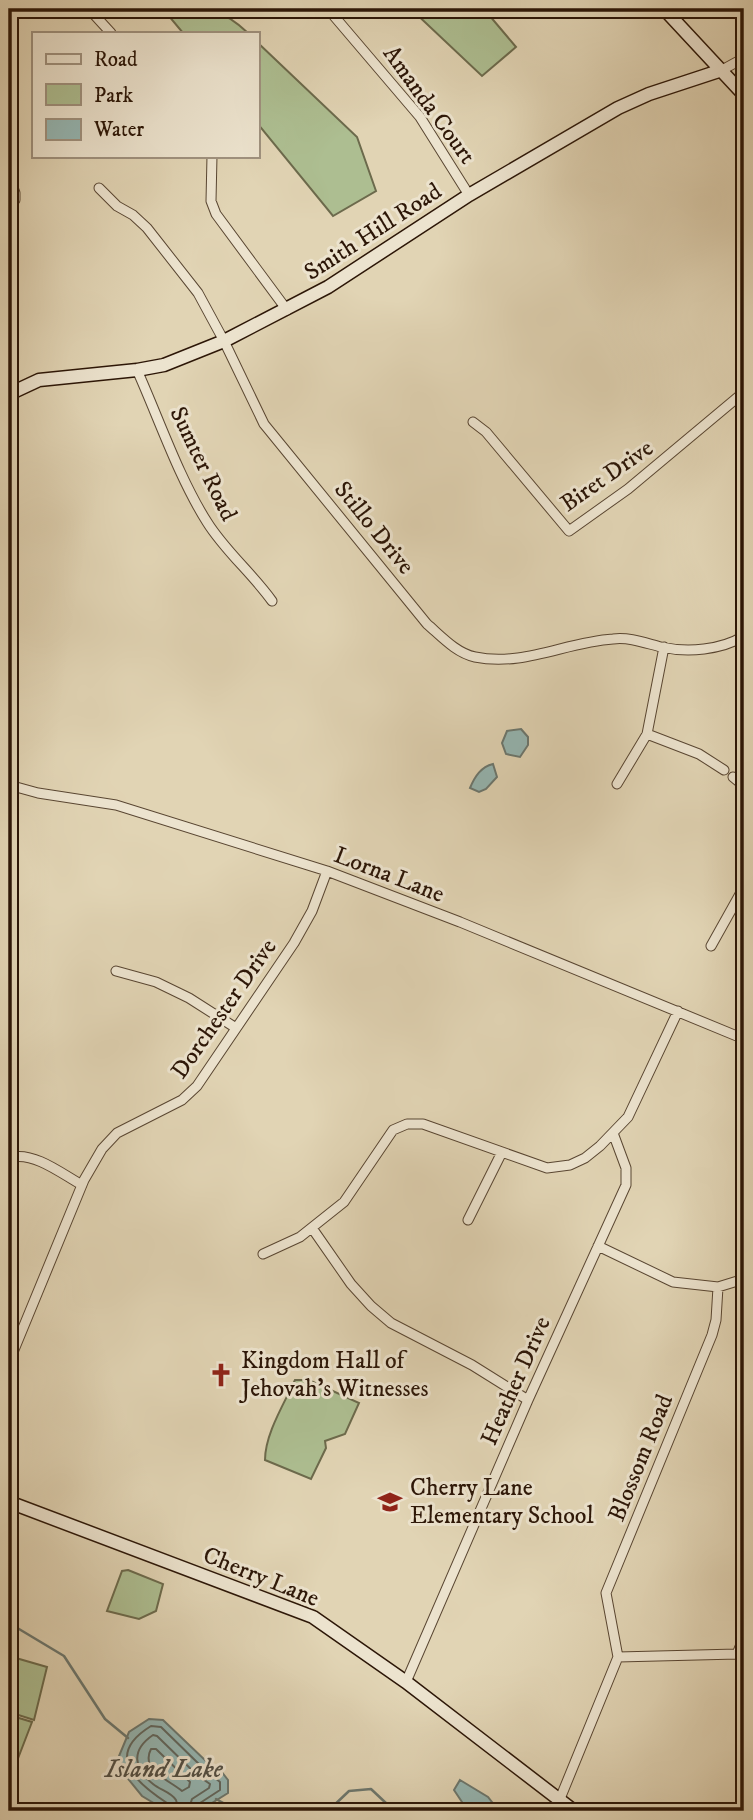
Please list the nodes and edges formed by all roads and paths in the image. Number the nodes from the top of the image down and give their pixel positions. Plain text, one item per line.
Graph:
1 (89, 9) edge
2 (328, 9) edge
3 (664, 9) edge
4 (110, 32) edge
5 (744, 58) edge
6 (722, 70) junction
7 (744, 95) edge
8 (212, 158) edge
9 (9, 177) edge
10 (99, 188) dead end
11 (470, 195) junction
12 (15, 201) dead end
13 (287, 310) junction
14 (225, 341) junction
15 (137, 370) junction
16 (744, 392) edge
17 (9, 394) edge
18 (473, 422) dead end
19 (272, 601) dead end
20 (744, 636) edge
21 (664, 648) junction
22 (647, 734) junction
23 (724, 769) dead end
24 (733, 777) dead end
25 (617, 784) dead end
26 (9, 785) edge
27 (744, 786) edge
28 (327, 871) junction
29 (744, 887) edge
30 (711, 946) dead end
31 (116, 971) dead end
32 (678, 1011) junction
33 (236, 1028) junction
34 (744, 1039) edge
35 (613, 1133) junction
36 (502, 1152) junction
37 (13, 1157) dead end
38 (82, 1185) junction
39 (468, 1220) dead end
40 (312, 1228) junction
41 (598, 1246) junction
42 (263, 1254) dead end
43 (744, 1279) edge
44 (718, 1287) junction
45 (14, 1337) edge
46 (9, 1362) edge
47 (527, 1400) junction
48 (9, 1502) edge
49 (744, 1637) edge
50 (741, 1655) edge
51 (618, 1657) junction
52 (406, 1682) junction
53 (557, 1805) edge
54 (574, 1811) edge

1 - 4 street
2 - 11 street, Amanda Court
3 - 6 street
5 - 6 street, Smith Hill Road
6 - 7 street
6 - 11 street, Smith Hill Road
8 - 13 street
9 - 12 street
10 - 14 street, Stillo Drive
11 - 13 street, Smith Hill Road
13 - 14 street, Smith Hill Road
14 - 15 street, Smith Hill Road
14 - 21 street, Stillo Drive
15 - 17 street, Smith Hill Road
15 - 19 street, Sumter Road
16 - 18 street, Biret Drive
20 - 21 street, Stillo Drive
21 - 22 street
22 - 23 street
22 - 25 street
24 - 27 street
26 - 28 street, Lorna Lane
28 - 32 street, Lorna Lane
28 - 33 street, Dorchester Drive
29 - 30 street
31 - 33 street
32 - 34 street, Lorna Lane
32 - 35 street
33 - 38 street, Dorchester Drive
35 - 36 street
35 - 41 street, Heather Drive
36 - 39 street
36 - 40 street
37 - 38 street
38 - 45 street, Dorchester Drive
40 - 42 street
40 - 47 street
41 - 44 street
41 - 47 street, Heather Drive
43 - 44 street
44 - 51 street, Blossom Road
45 - 46 street, Dorchester Drive
47 - 52 street, Heather Drive
48 - 52 street, Cherry Lane
49 - 50 street
50 - 51 street
51 - 53 street
52 - 53 street, Cherry Lane
53 - 54 street, Cherry Lane

